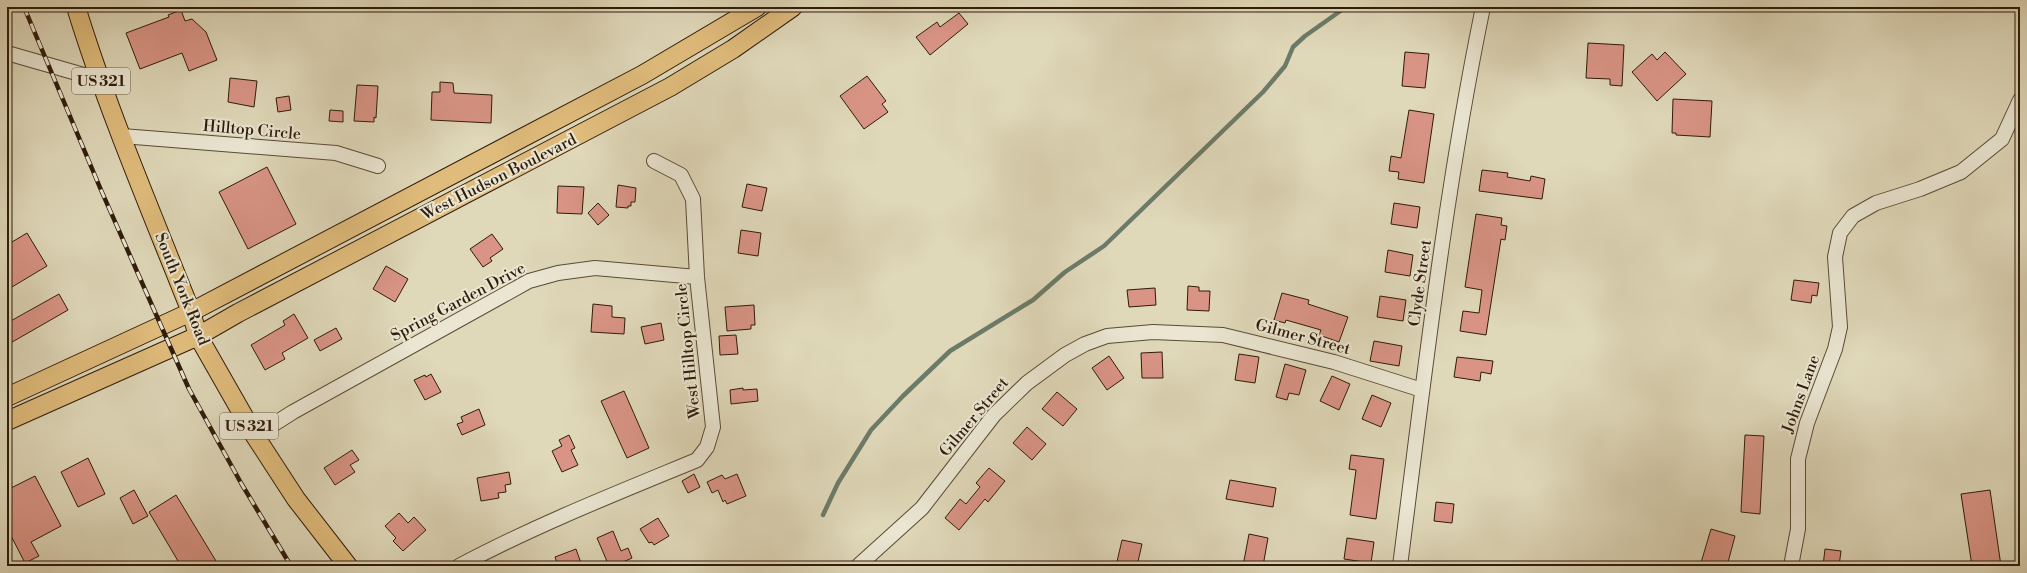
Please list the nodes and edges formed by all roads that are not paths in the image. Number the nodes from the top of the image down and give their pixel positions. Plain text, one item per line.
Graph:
1 (76, 7) edge
2 (757, 7) edge
3 (793, 7) edge
4 (1483, 7) edge
5 (7, 53) edge
6 (101, 80) junction
7 (2020, 100) edge
8 (122, 136) junction
9 (654, 161) dead end
10 (378, 166) dead end
11 (697, 277) junction
12 (191, 312) junction
13 (198, 336) junction
14 (1422, 390) junction
15 (7, 397) edge
16 (7, 421) edge
17 (255, 436) junction
18 (348, 566) edge
19 (459, 566) edge
20 (858, 566) edge
21 (1400, 566) edge
22 (1791, 566) edge

1 - 6 main road, South York Road / US 321
2 - 12 main road, West Hudson Boulevard
3 - 13 main road, West Hudson Boulevard
4 - 14 street, Clyde Street
5 - 6 street
6 - 8 main road, South York Road / US 321
7 - 22 street, Johns Lane
8 - 10 street, Hilltop Circle
8 - 12 main road, South York Road / US 321
9 - 11 street, West Hilltop Circle
11 - 17 street, Spring Garden Drive
11 - 19 street, West Hilltop Circle
12 - 13 main road, South York Road / US 321
12 - 15 main road, West Hudson Boulevard
13 - 16 main road, West Hudson Boulevard
13 - 17 main road, South York Road / US 321
14 - 20 street, Gilmer Street
14 - 21 street, Clyde Street
17 - 18 main road, South York Road / US 321

